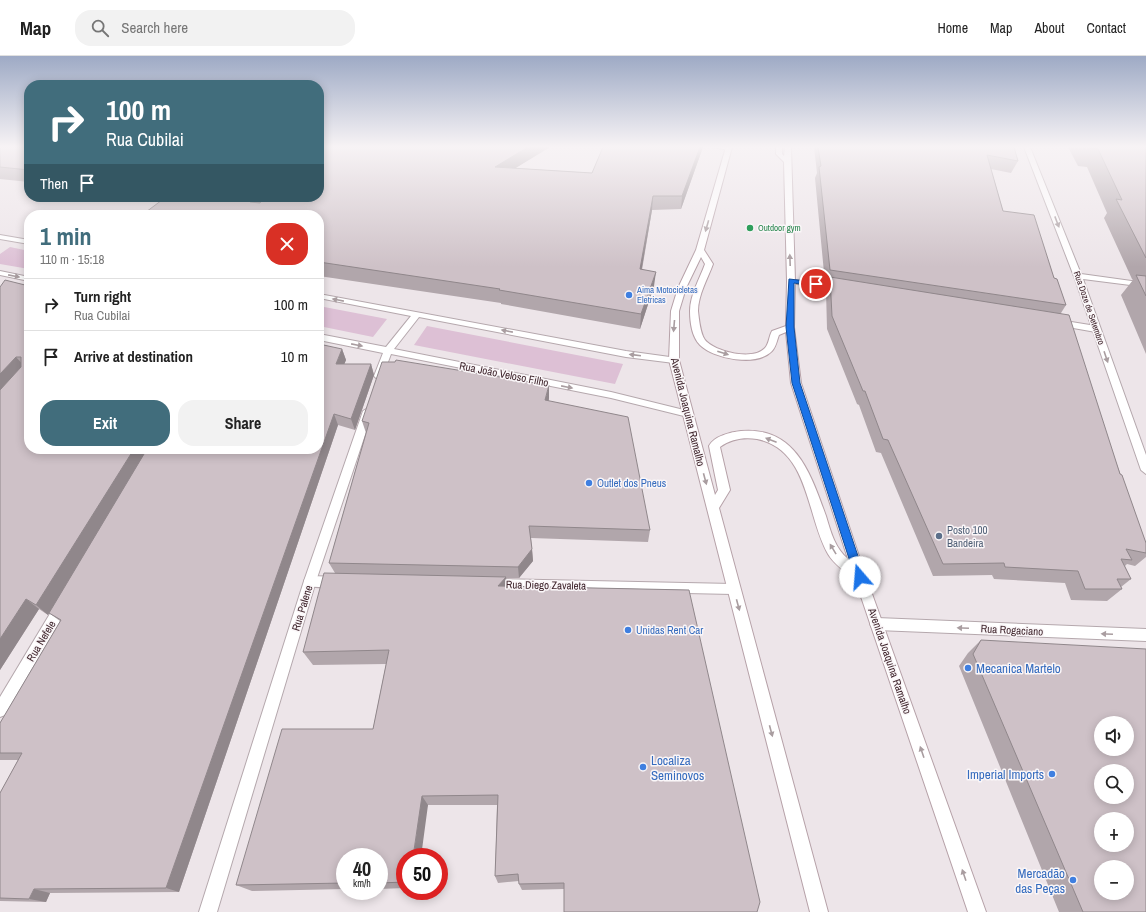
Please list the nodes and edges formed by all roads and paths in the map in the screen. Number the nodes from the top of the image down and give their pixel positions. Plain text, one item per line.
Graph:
1 (718, 187) edge
2 (788, 187) edge
3 (1043, 187) edge
4 (2, 239) edge
5 (24, 241) edge
6 (700, 250) junction
7 (0, 273) edge
8 (1078, 276) junction
9 (24, 278) edge
10 (791, 281) junction
11 (1146, 285) edge
12 (846, 289) edge
13 (324, 297) edge
14 (416, 315) junction
15 (1047, 321) edge
16 (790, 327) junction
17 (1096, 329) junction
18 (324, 338) edge
19 (388, 351) junction
20 (674, 360) junction
21 (688, 414) junction
22 (1146, 470) edge
23 (713, 508) junction
24 (860, 577) junction
25 (310, 581) junction
26 (350, 582) edge
27 (478, 584) edge
28 (733, 589) junction
29 (70, 593) edge
30 (877, 624) junction
31 (1146, 636) edge
32 (0, 710) edge
33 (208, 912) edge
34 (819, 912) edge
35 (977, 912) edge

1 -> 6 main road, Avenida Joaquina Ramalho
10 -> 2 main road, Avenida Joaquina Ramalho
3 -> 8 main road, Rua Doze de Setembro
4 - 5 main road
6 -> 16 main road
6 -> 20 main road, Avenida Joaquina Ramalho
7 -> 9 main road
8 - 11 main road
8 - 17 main road, Rua Doze de Setembro
10 - 12 main road
10 - 16 main road, Avenida Joaquina Ramalho
14 -> 13 main road
14 - 19 main road, Rua Palene
20 -> 14 main road
15 - 17 main road
16 - 24 main road, Avenida Joaquina Ramalho
17 -> 22 main road, Rua Doze de Setembro
18 -> 19 main road, Rua João Veloso Filho
19 -> 21 main road, Rua João Veloso Filho
19 - 25 main road, Rua Palene
20 - 21 main road, Avenida Joaquina Ramalho
21 -> 23 main road, Avenida Joaquina Ramalho
24 -> 23 main road
23 - 28 main road, Avenida Joaquina Ramalho
24 - 30 main road, Avenida Joaquina Ramalho
25 - 26 main road
25 - 33 main road, Rua Palene
27 - 28 main road, Rua Diego Zavaleta
28 -> 34 main road, Avenida Joaquina Ramalho
29 - 32 main road, Rua Nefele
31 -> 30 main road, Rua Rogaciano
35 -> 30 main road, Avenida Joaquina Ramalho

